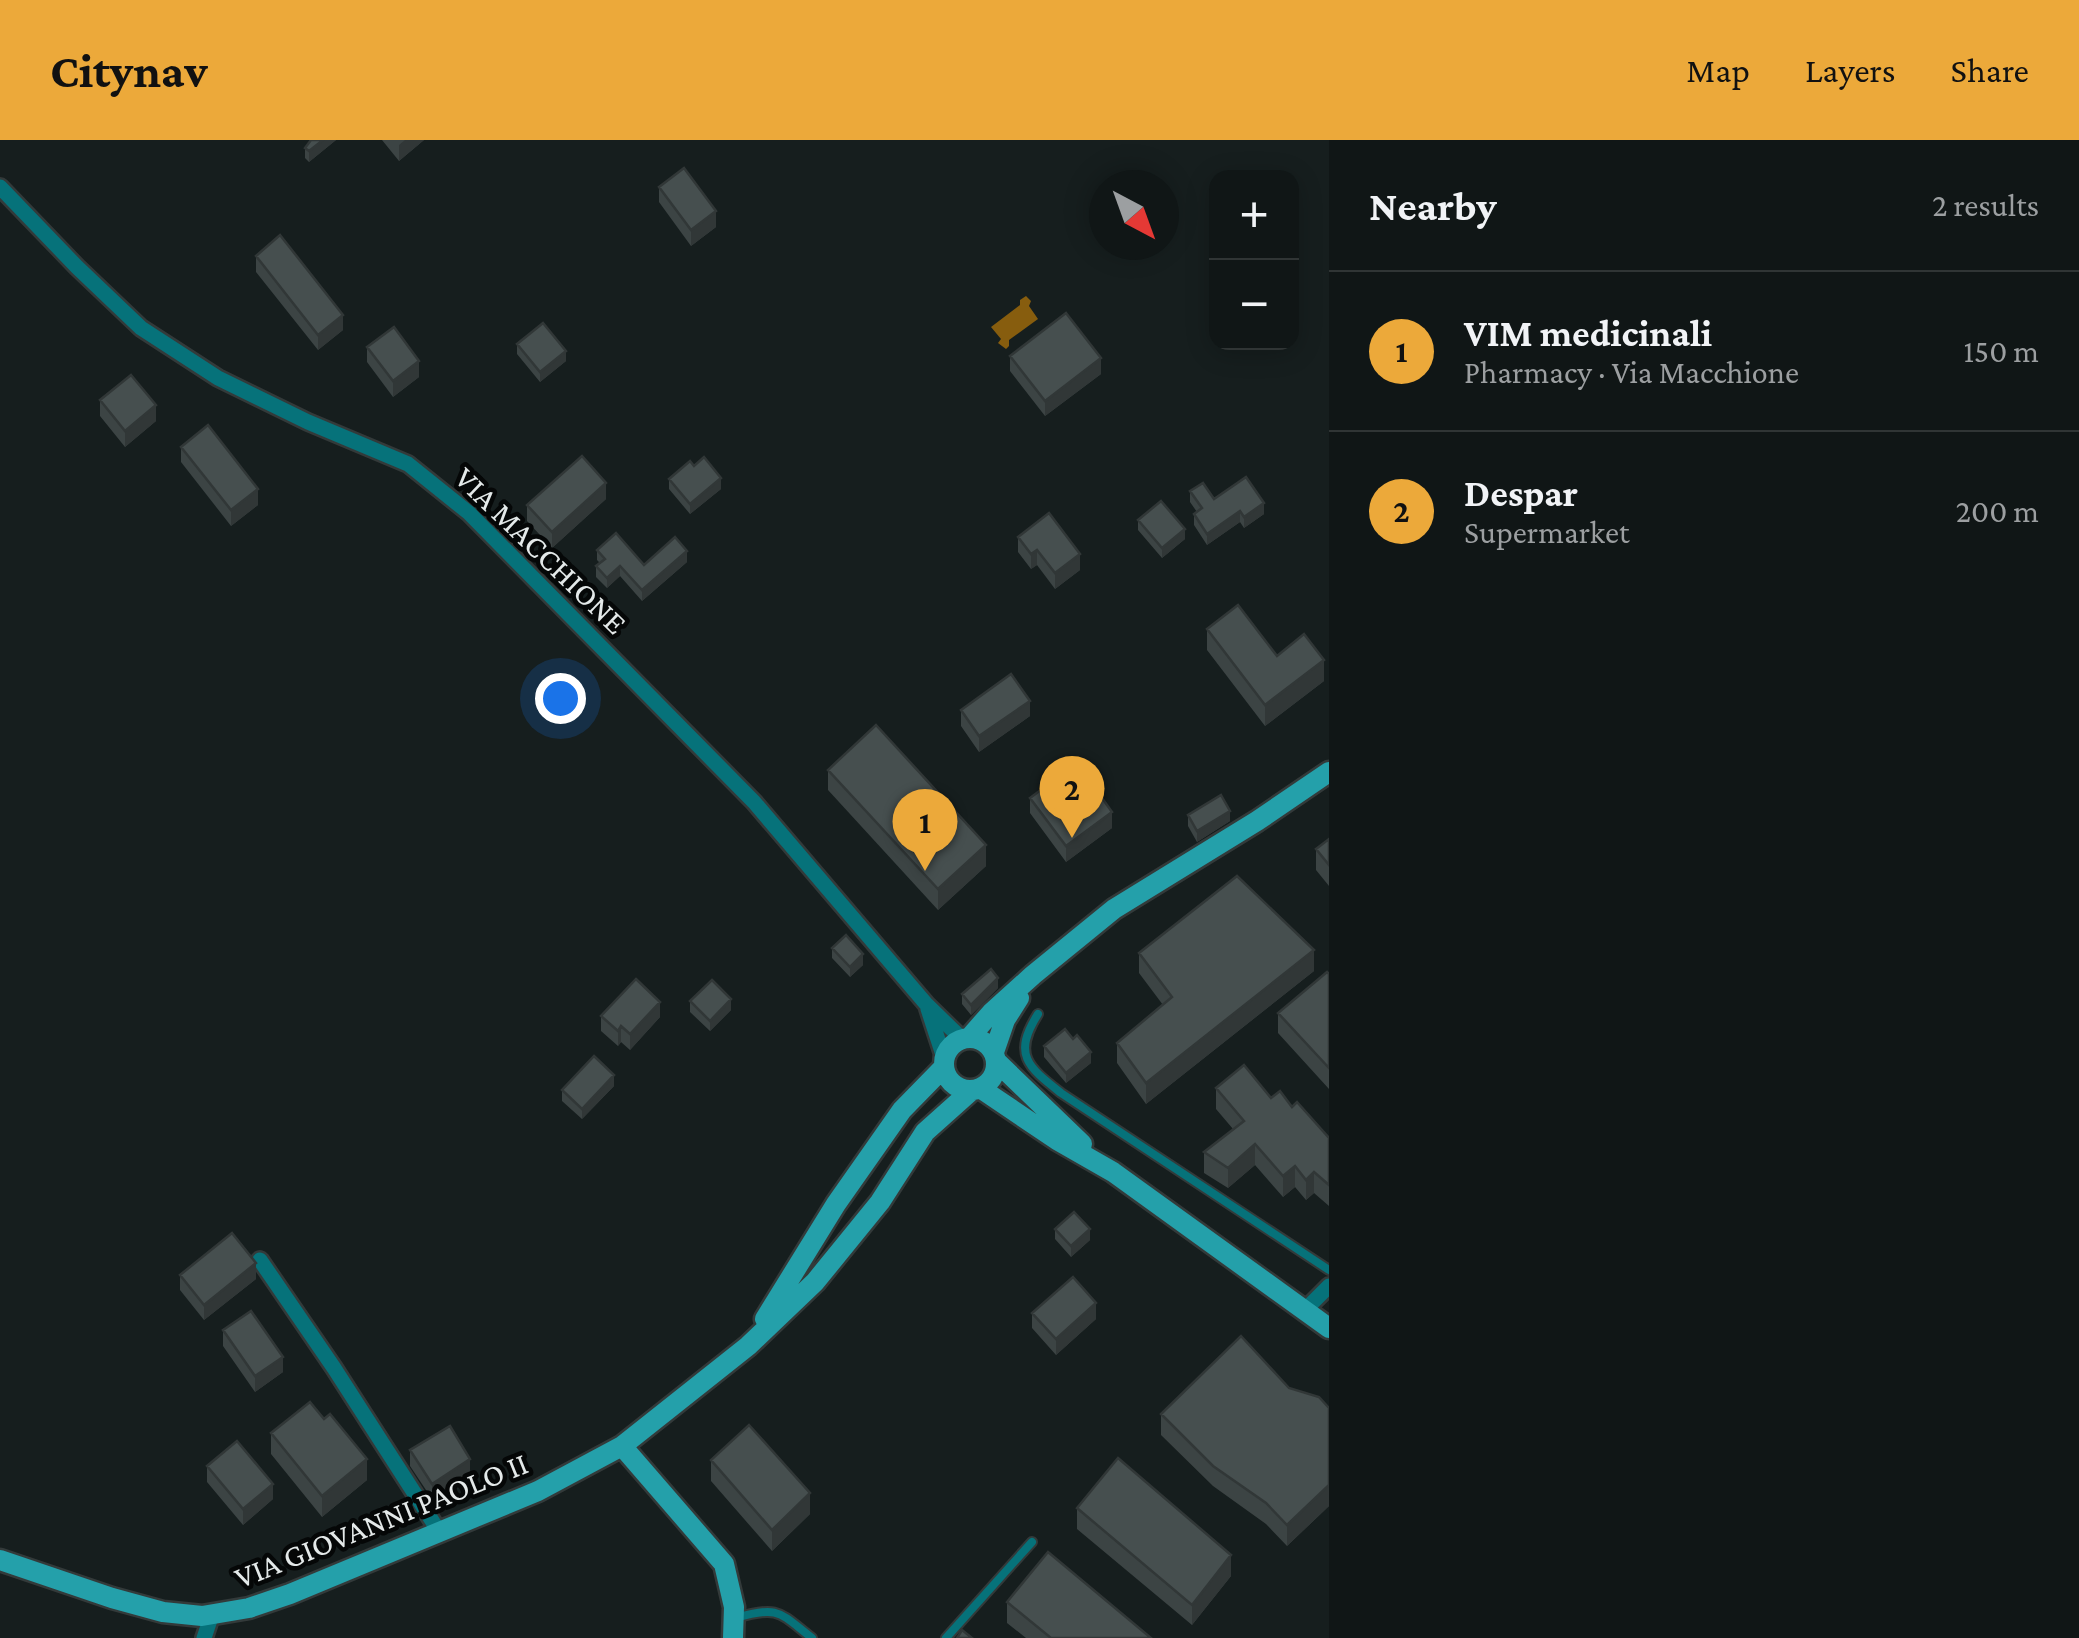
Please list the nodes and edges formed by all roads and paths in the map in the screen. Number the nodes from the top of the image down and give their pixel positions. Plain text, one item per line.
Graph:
1 (0, 187) edge
2 (1329, 772) edge
3 (1033, 975) junction
4 (927, 1005) junction
5 (1038, 1014) dead end
6 (966, 1038) junction
7 (995, 1057) junction
8 (944, 1062) junction
9 (976, 1089) junction
10 (1113, 1172) junction
11 (260, 1260) dead end
12 (1329, 1270) edge
13 (1329, 1286) edge
14 (1304, 1310) junction
15 (1329, 1328) edge
16 (748, 1346) junction
17 (622, 1446) junction
18 (440, 1533) junction
19 (1032, 1542) dead end
20 (0, 1560) edge
21 (212, 1614) junction
22 (733, 1629) edge
23 (204, 1638) edge
24 (812, 1638) edge
25 (946, 1638) edge

1 - 4 street, VIA MACCHIONE
2 - 3 street
3 - 6 street
3 - 7 street
4 - 6 street, VIA MACCHIONE
4 - 8 street, VIA MACCHIONE
5 - 12 lane
6 - 7 street
6 - 8 street
7 - 9 street
7 - 10 street
8 - 9 street
8 - 16 street, VIA GIOVANNI PAOLO II
9 - 10 street
9 - 16 street, VIA GIOVANNI PAOLO II
10 - 14 street
11 - 18 street
13 - 14 street
14 - 15 street
16 - 17 street, VIA GIOVANNI PAOLO II
17 - 18 street, VIA GIOVANNI PAOLO II
17 - 22 street
18 - 21 street, VIA GIOVANNI PAOLO II
19 - 25 lane
20 - 21 street, VIA GIOVANNI PAOLO II
21 - 23 street
22 - 24 lane

